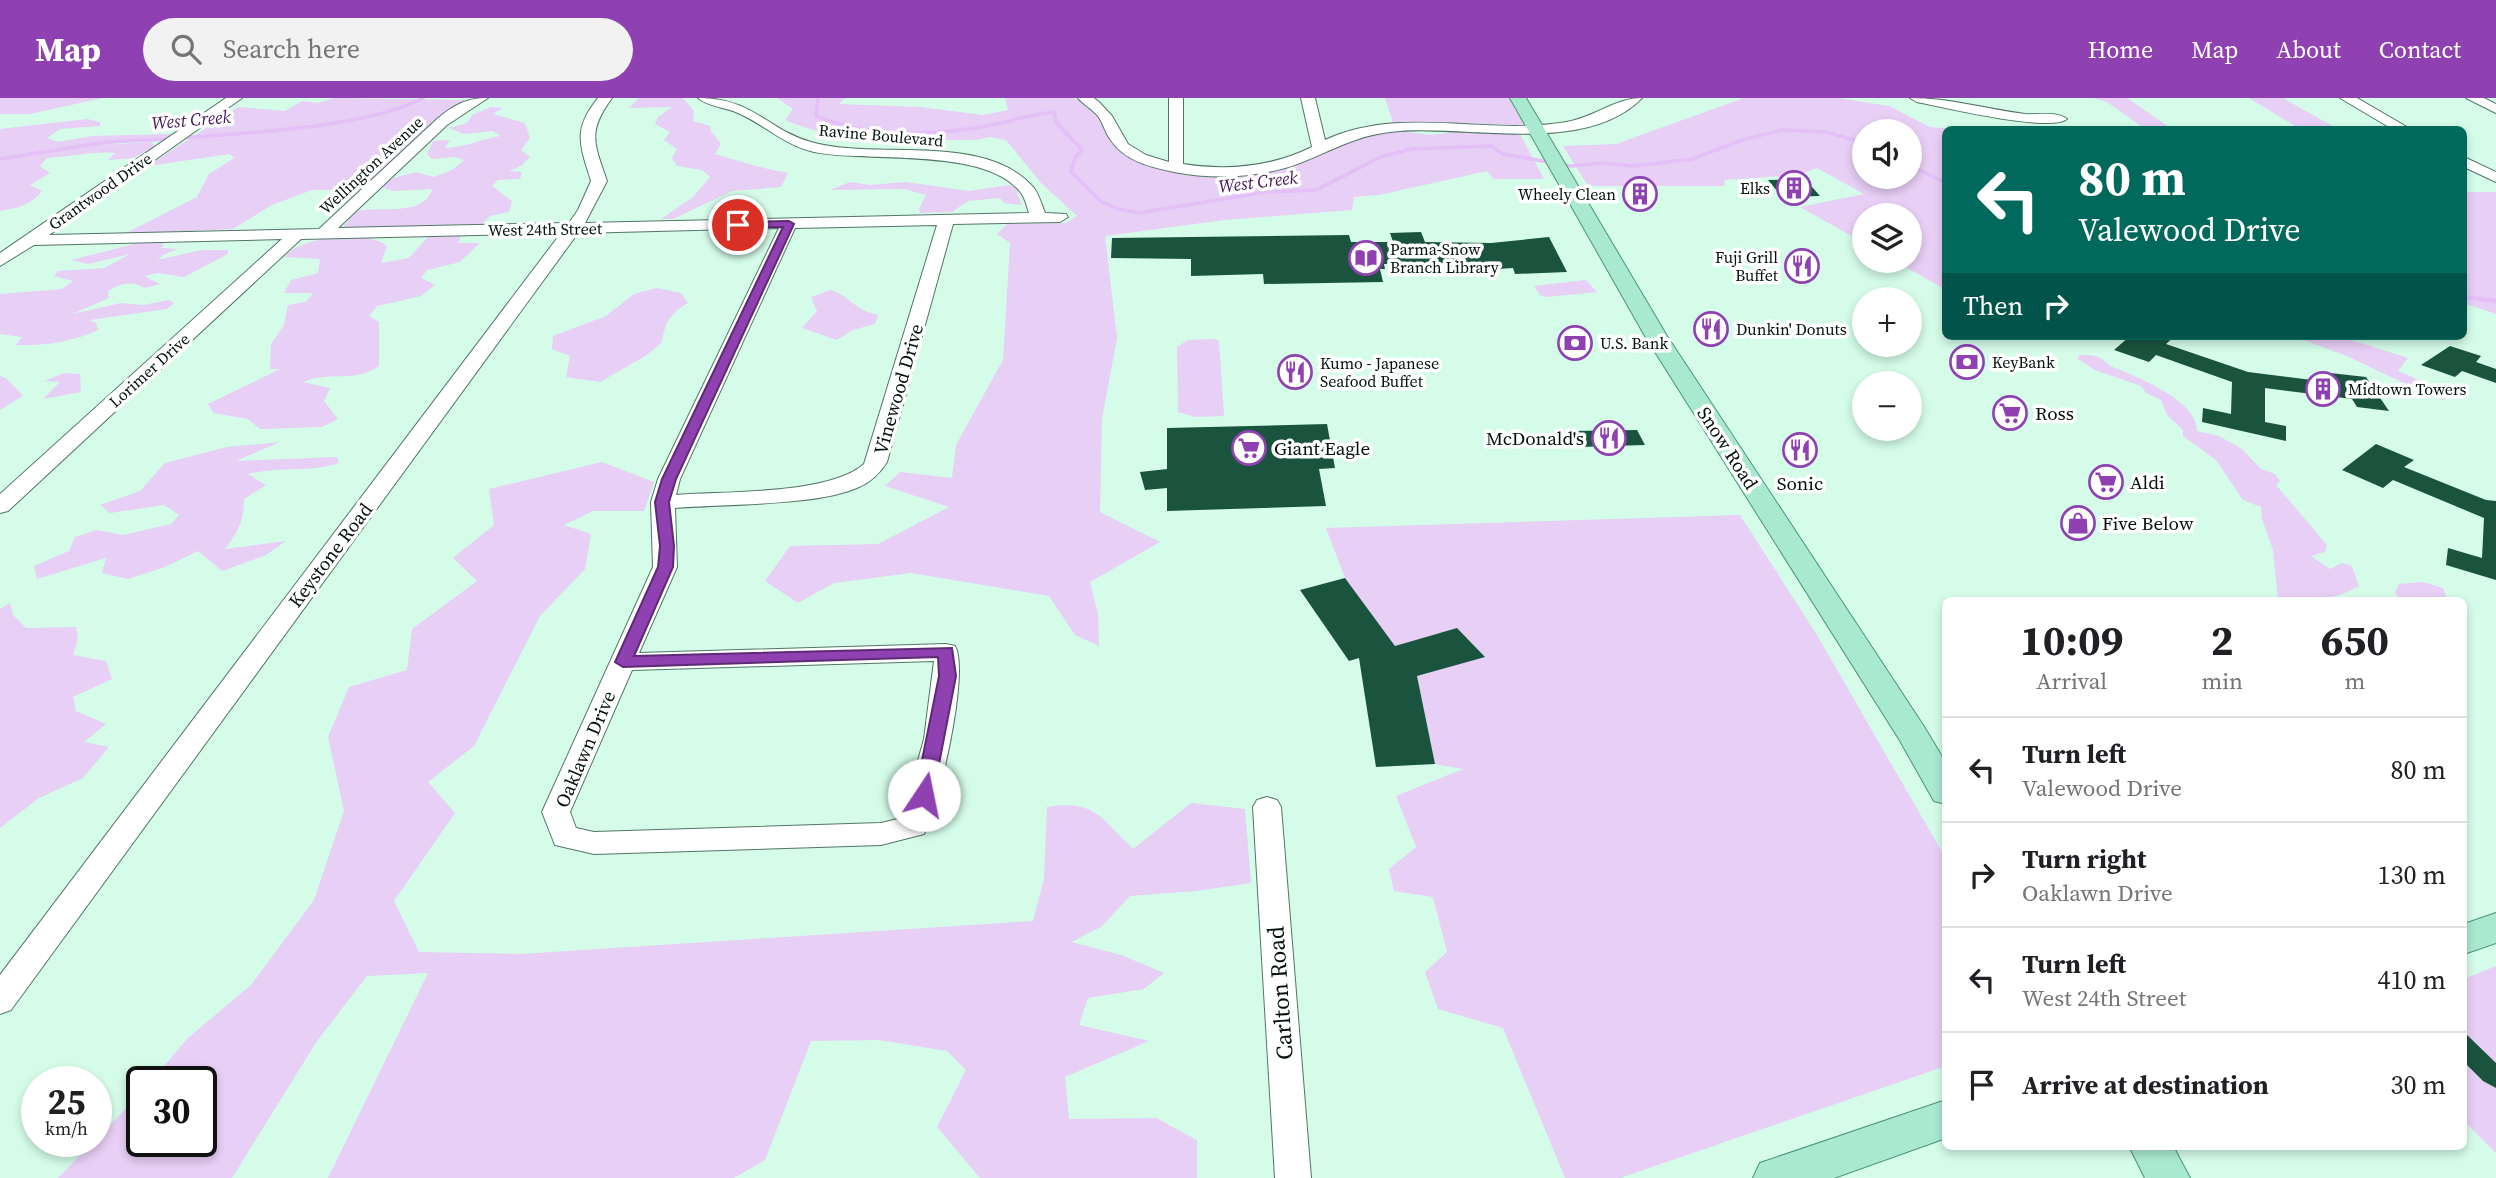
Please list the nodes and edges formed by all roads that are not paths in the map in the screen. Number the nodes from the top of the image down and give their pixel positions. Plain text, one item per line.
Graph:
1 (235, 98) edge
2 (481, 98) edge
3 (605, 98) edge
4 (705, 98) edge
5 (1084, 98) edge
6 (1176, 98) edge
7 (1308, 98) edge
8 (1518, 98) edge
9 (1634, 98) edge
10 (1917, 98) edge
11 (2347, 98) edge
12 (2473, 98) edge
13 (2496, 109) edge
14 (2060, 119) dead end
15 (2398, 126) edge
16 (1541, 135) junction
17 (1319, 146) junction
18 (2467, 163) edge
19 (1176, 168) junction
20 (2496, 178) edge
21 (1040, 217) junction
22 (1060, 217) dead end
23 (946, 220) junction
24 (789, 224) junction
25 (573, 228) junction
26 (324, 233) junction
27 (298, 234) junction
28 (29, 240) junction
29 (0, 261) edge
30 (662, 502) junction
31 (0, 506) edge
32 (623, 662) junction
33 (1942, 785) edge
34 (1267, 807) dead end
35 (2496, 928) edge
36 (2467, 938) edge
37 (0, 1000) edge
38 (1942, 1120) edge
39 (2152, 1150) edge
40 (1293, 1178) edge
41 (1775, 1178) edge
42 (2168, 1178) edge

1 - 28 street, Grantwood Drive
2 - 26 street, Wellington Avenue
3 - 25 street, Keystone Road
4 - 21 street, Ravine Boulevard
5 - 19 street
6 - 19 street
7 - 17 street
8 - 16 main road, Snow Road
9 - 16 street
10 - 14 street
11 - 15 street
12 - 13 street
16 - 17 street
16 - 33 main road, Snow Road
17 - 19 street
18 - 20 street
21 - 22 street, West 24th Street
21 - 23 street, West 24th Street
23 - 24 street, West 24th Street
23 - 30 street, Vinewood Drive
24 - 25 street, West 24th Street
24 - 30 street, Oaklawn Drive
25 - 26 street, West 24th Street
25 - 37 street, Keystone Road
26 - 27 street, West 24th Street
27 - 28 street, West 24th Street
27 - 31 street, Lorimer Drive
28 - 29 street, Grantwood Drive
30 - 32 street, Oaklawn Drive
32 - 32 street, Oaklawn Drive
34 - 40 street, Carlton Road
35 - 36 main road
38 - 41 main road
39 - 42 main road

